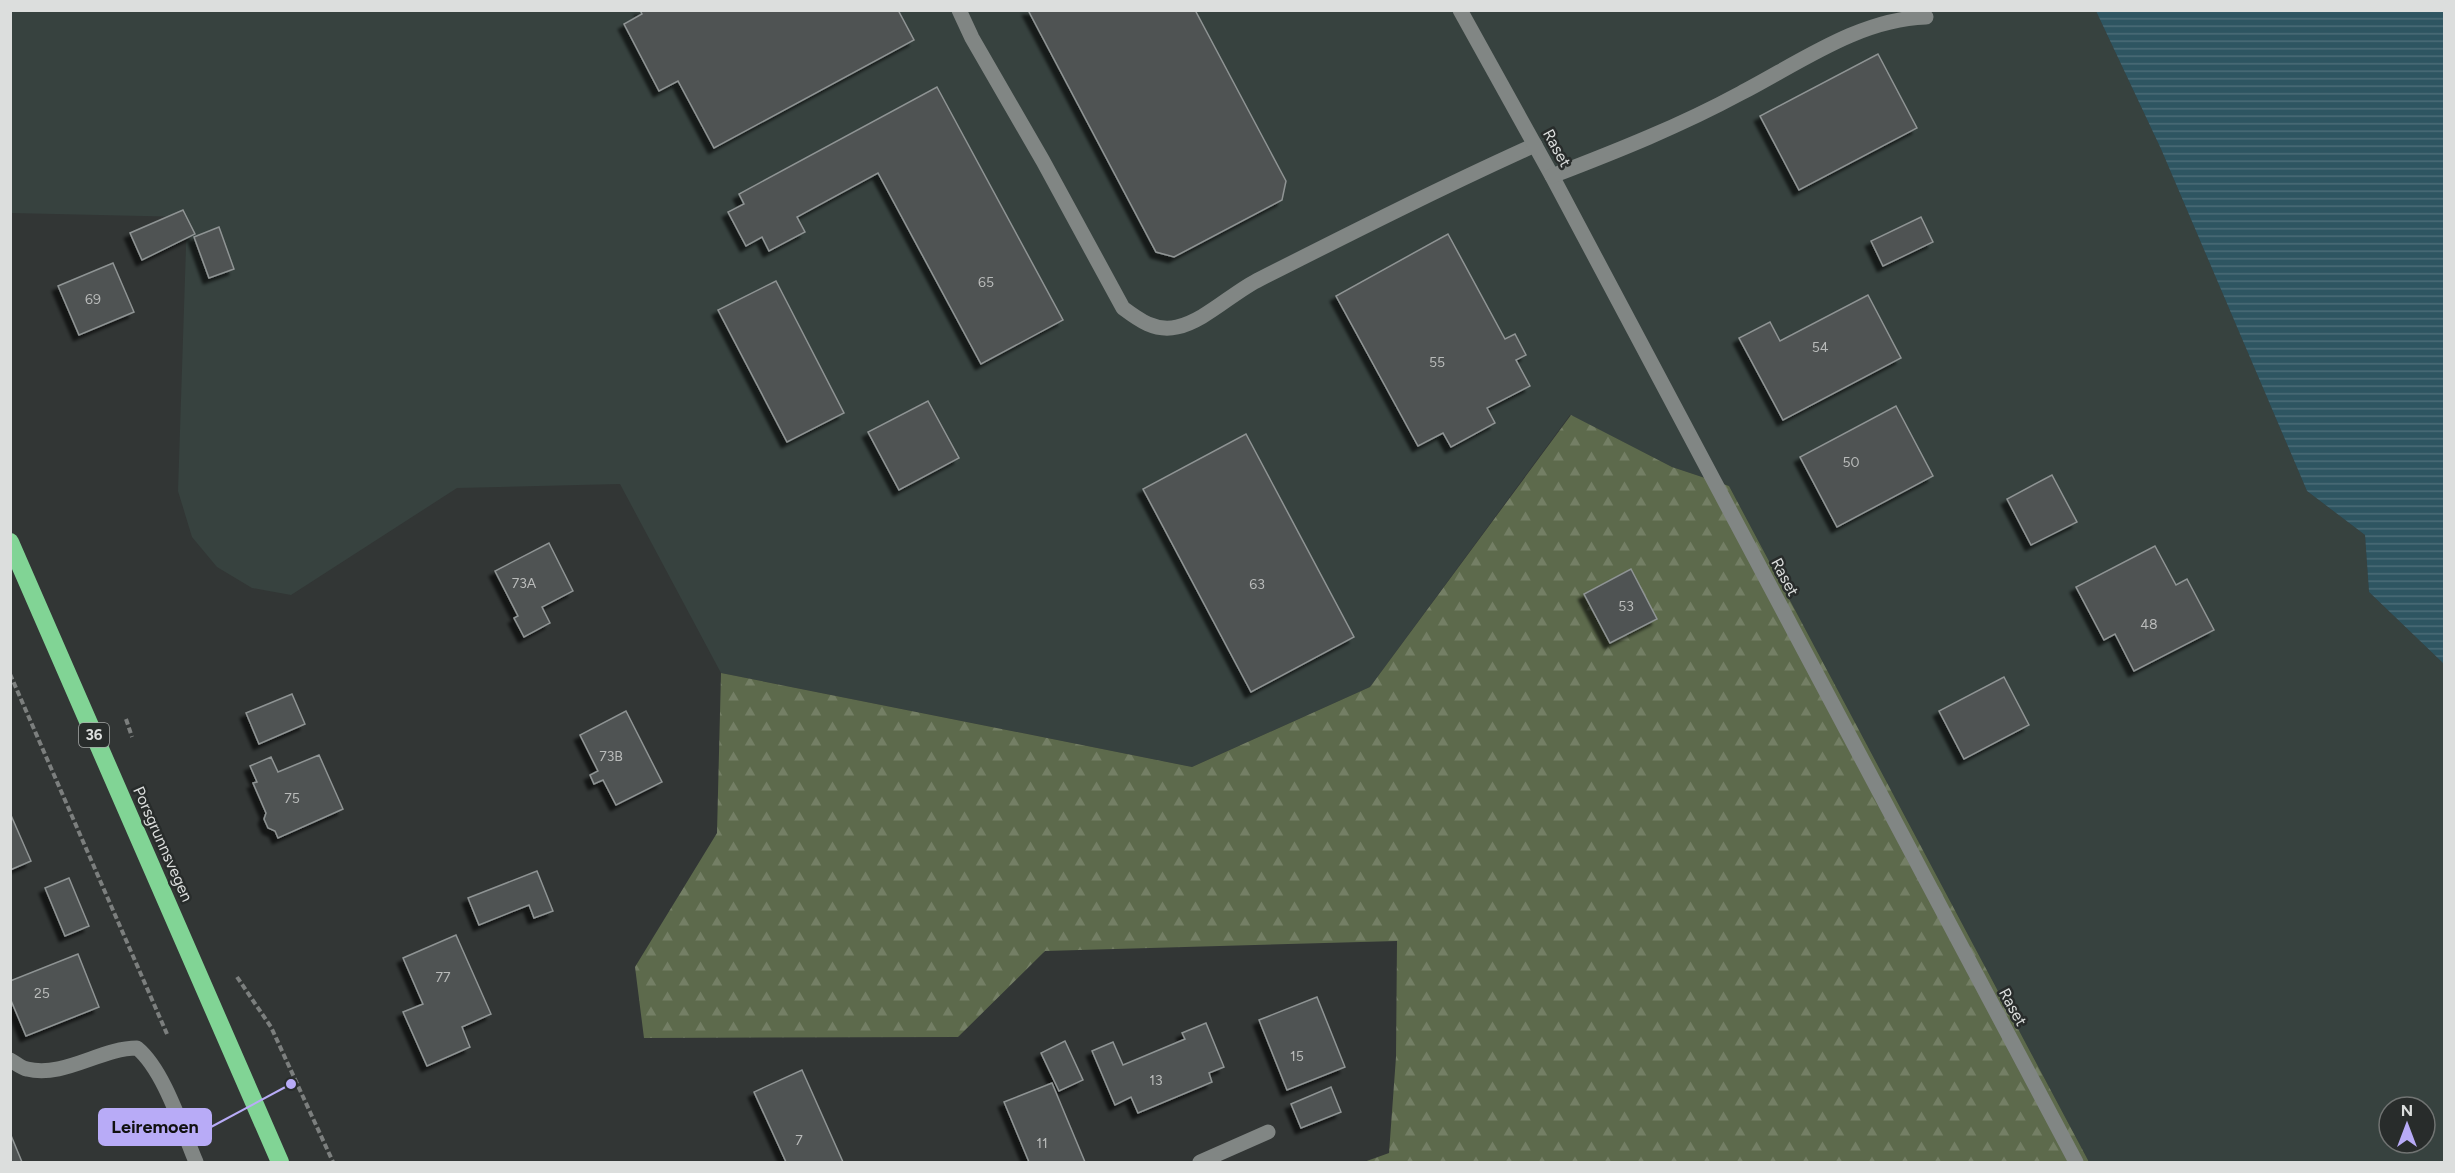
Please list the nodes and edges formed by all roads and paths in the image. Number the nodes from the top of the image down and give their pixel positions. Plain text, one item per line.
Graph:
1 (959, 10) edge
2 (1460, 10) edge
3 (1926, 17) dead end
4 (1535, 145) junction
5 (1552, 176) junction
6 (10, 542) edge
7 (10, 674) edge
8 (126, 719) dead end
9 (133, 739) dead end
10 (232, 970) dead end
11 (172, 1043) dead end
12 (10, 1060) edge
13 (1268, 1132) dead end
14 (196, 1162) edge
15 (280, 1162) edge
16 (333, 1162) edge
17 (1200, 1162) edge
18 (2076, 1162) edge

1 - 4 street
2 - 4 street, Raset
3 - 5 street
4 - 5 street, Raset
5 - 18 street, Raset
6 - 15 highway, Porsgrunnsvegen / 36
7 - 11 path
8 - 9 path
10 - 16 path
12 - 14 street
13 - 17 street

